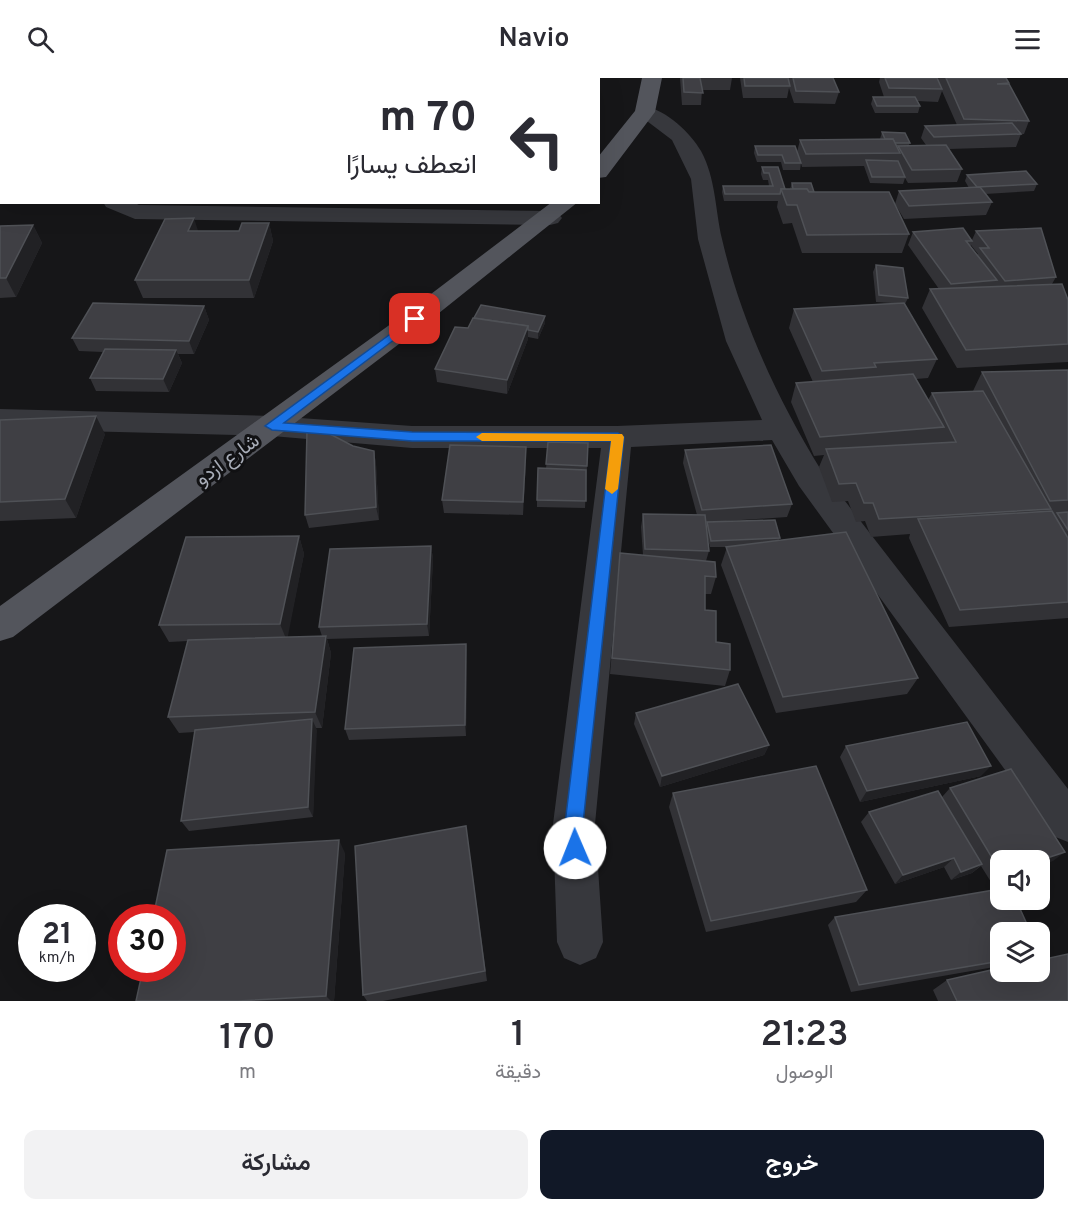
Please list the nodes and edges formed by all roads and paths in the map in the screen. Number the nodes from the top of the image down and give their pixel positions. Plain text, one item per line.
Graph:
1 (652, 78) edge
2 (645, 112) junction
3 (600, 169) edge
4 (118, 204) edge
5 (558, 210) edge
6 (0, 418) edge
7 (272, 426) junction
8 (781, 429) junction
9 (618, 437) junction
10 (0, 626) edge
11 (1068, 822) edge
12 (580, 942) dead end

1 - 2 main road
2 - 3 main road
2 - 8 street
4 - 5 street
5 - 7 main road, شارع ازدو
6 - 7 street
7 - 9 street
7 - 10 main road, شارع ازدو
8 - 9 street
8 - 11 street
9 - 12 street

